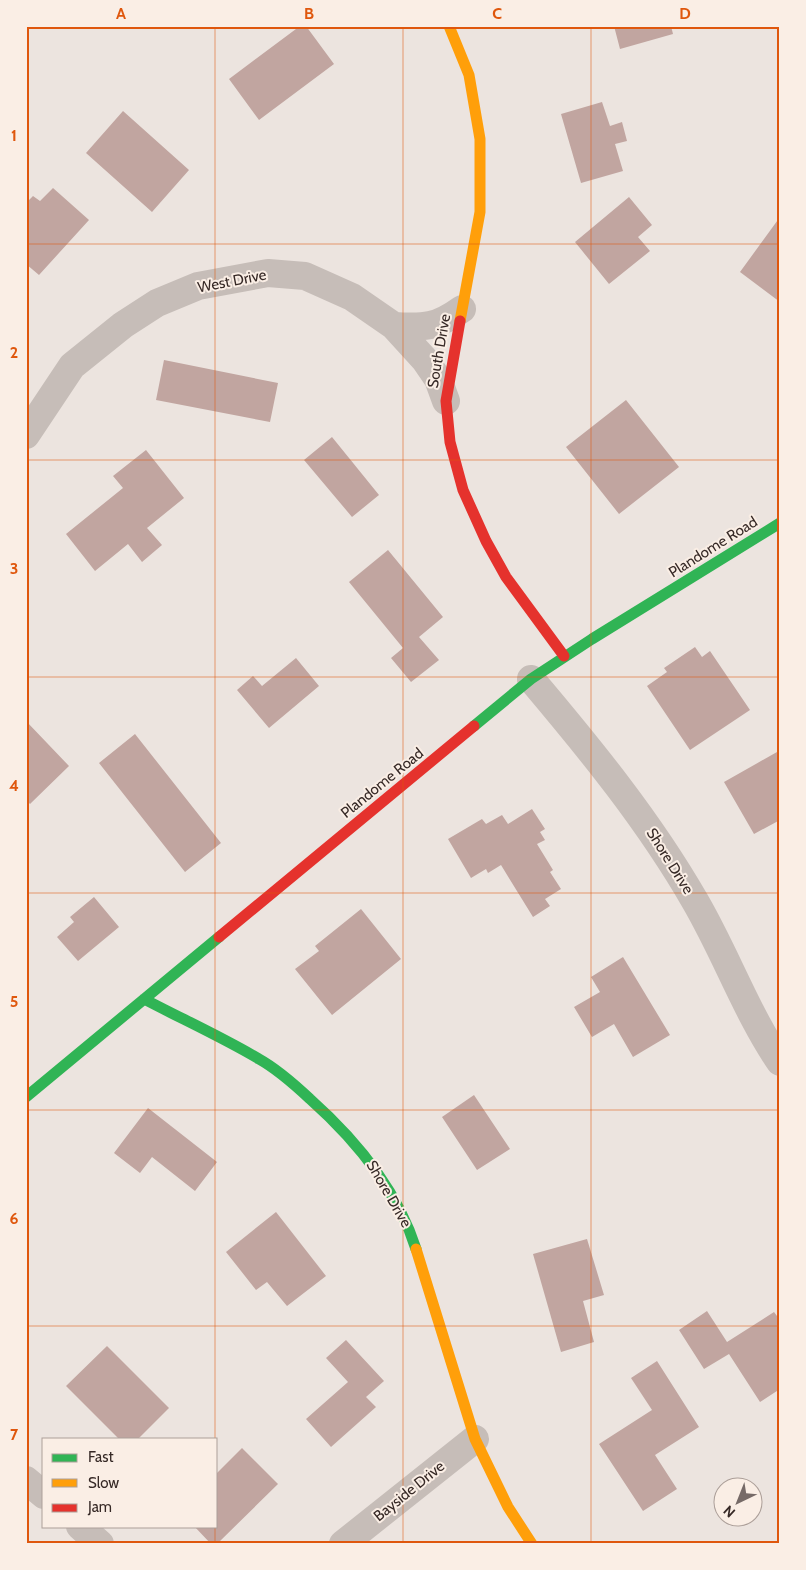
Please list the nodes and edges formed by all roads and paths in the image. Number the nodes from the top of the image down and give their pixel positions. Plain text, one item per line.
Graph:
1 (449, 26) edge
2 (462, 309) junction
3 (394, 326) junction
4 (446, 401) junction
5 (26, 435) edge
6 (780, 523) edge
7 (564, 656) junction
8 (531, 679) junction
9 (144, 999) junction
10 (780, 1062) edge
11 (26, 1097) edge
12 (475, 1439) junction
13 (26, 1480) edge
14 (42, 1493) edge
15 (82, 1528) edge
16 (100, 1544) edge
17 (343, 1544) edge
18 (532, 1544) edge

1 - 2 street, South Drive
2 - 3 street
2 - 4 street, South Drive
3 - 4 street, West Drive
3 - 5 street, West Drive
4 - 7 street, South Drive
6 - 7 street, Plandome Road
7 - 8 street, Plandome Road
8 - 9 street, Plandome Road
8 - 10 street, Shore Drive
9 - 11 street, Plandome Road
9 - 12 street, Shore Drive
12 - 17 street, Bayside Drive
12 - 18 street, Shore Drive
13 - 14 street
15 - 16 street

